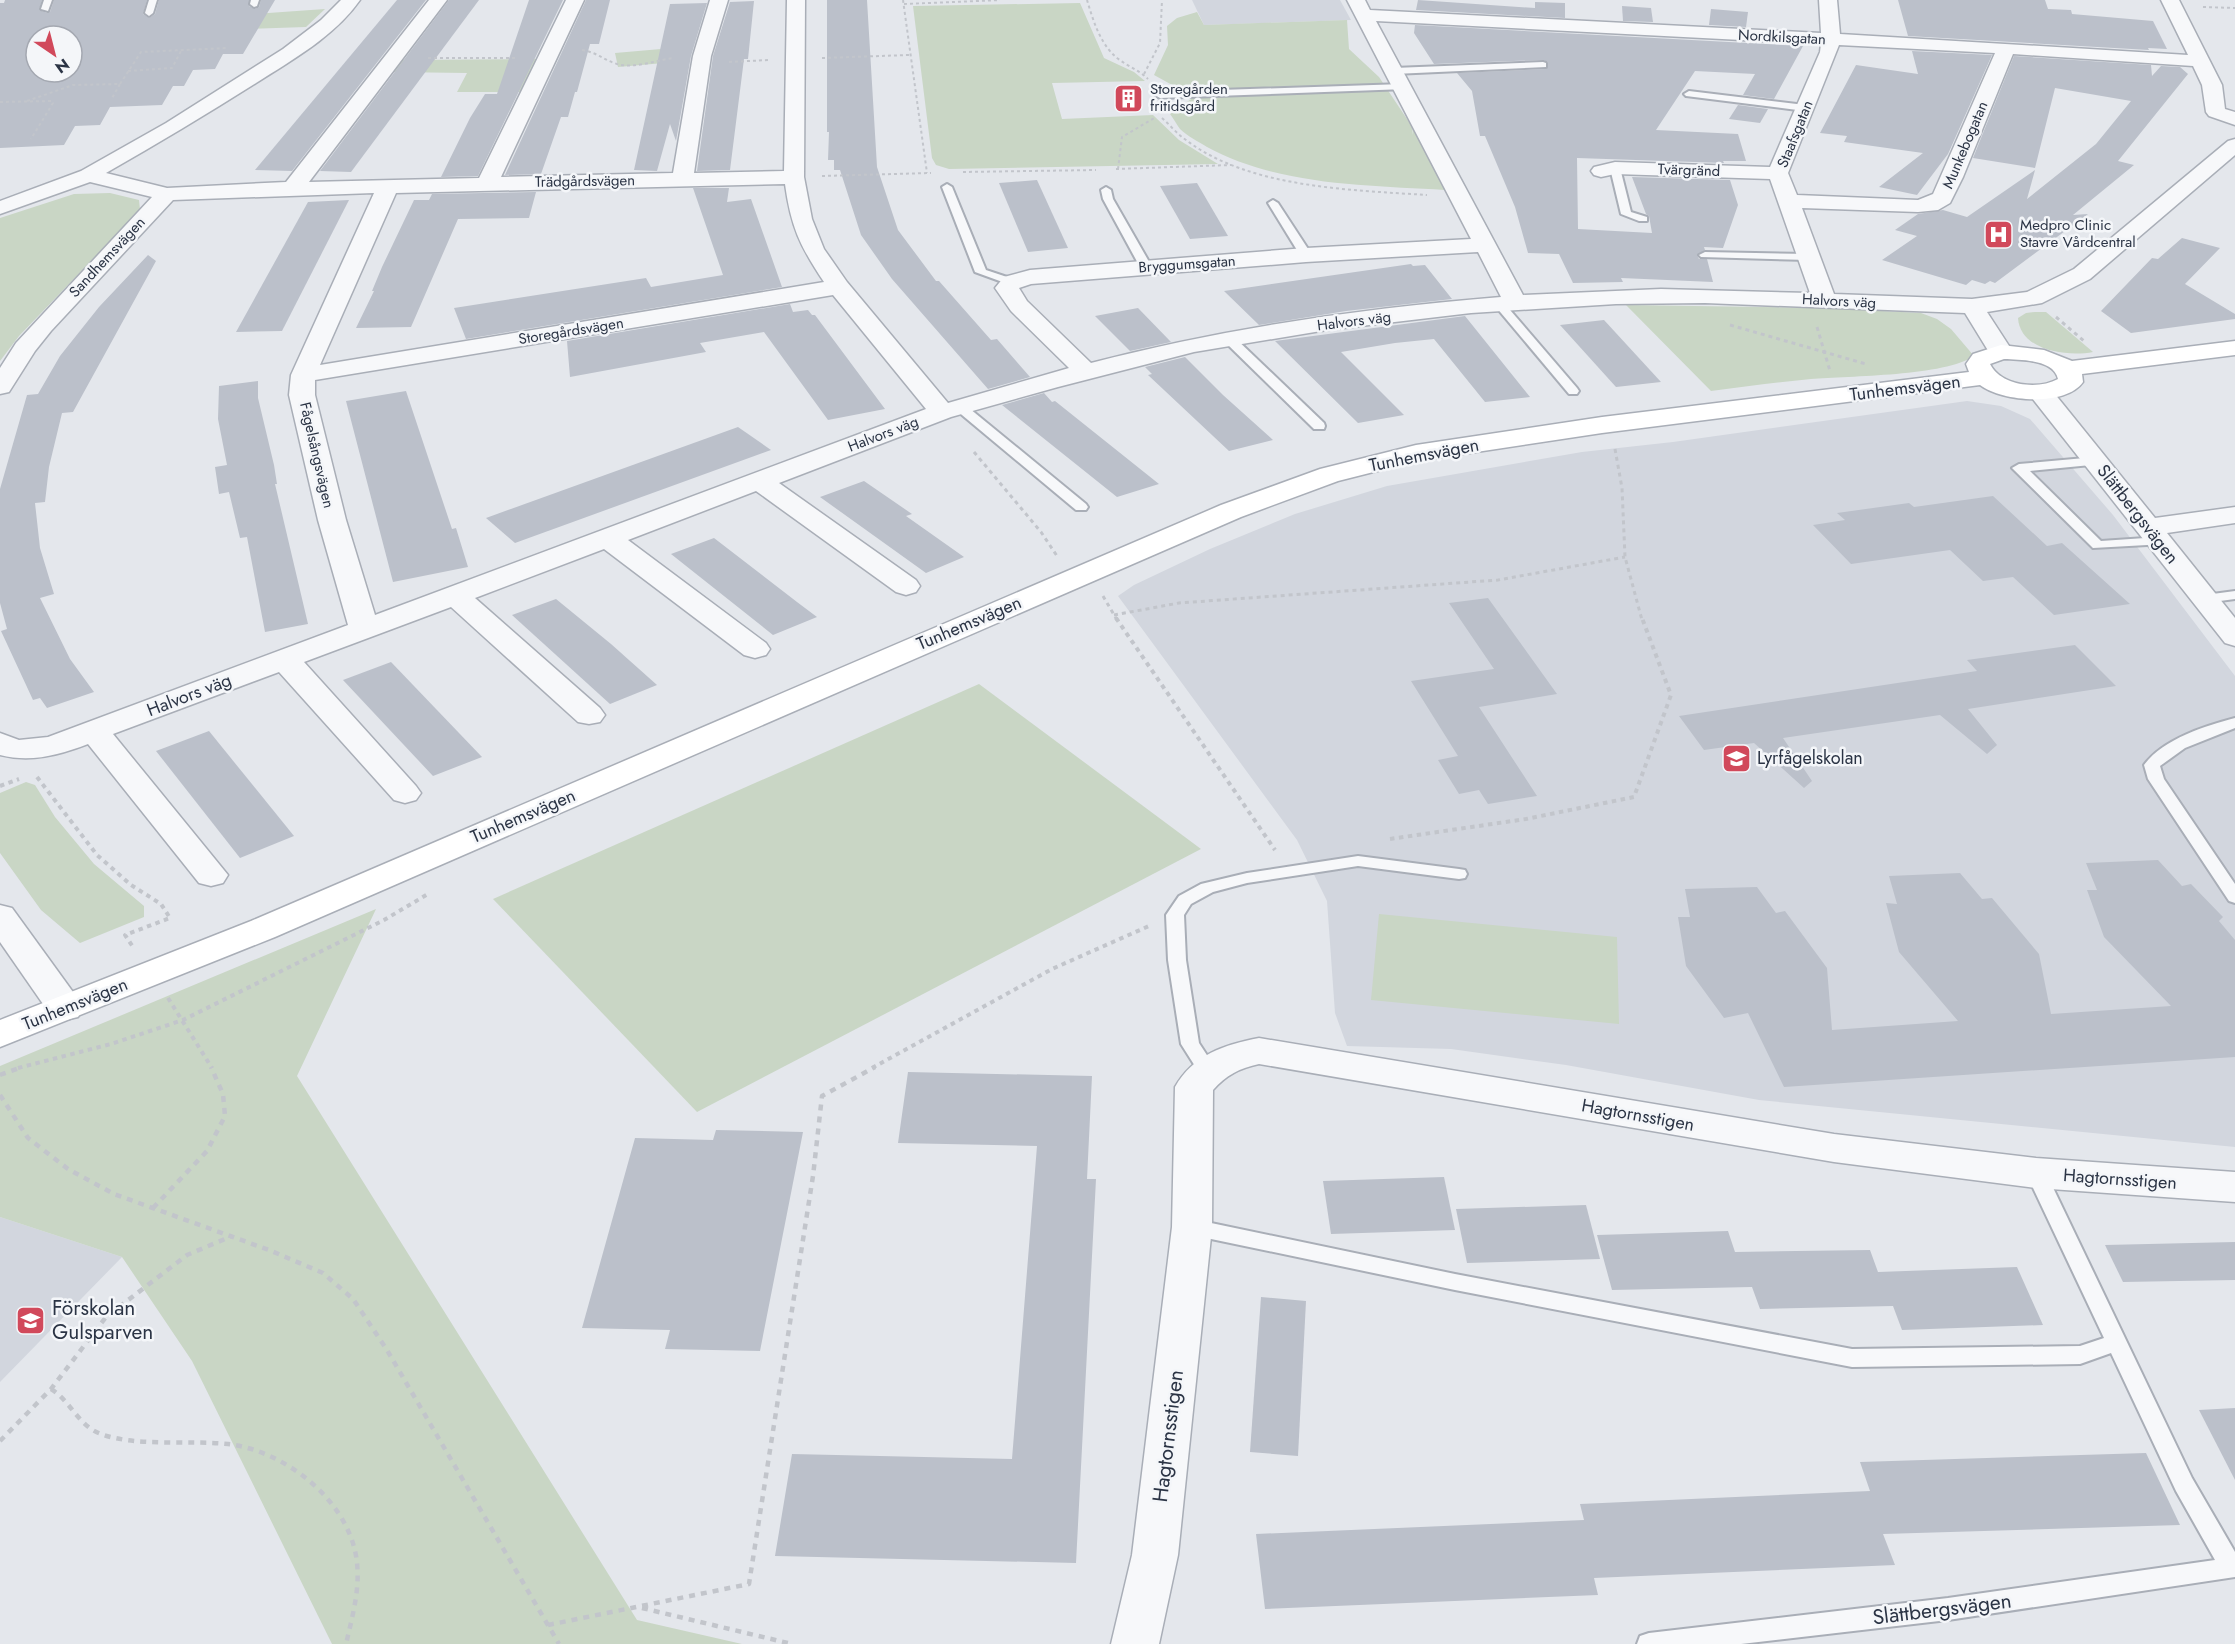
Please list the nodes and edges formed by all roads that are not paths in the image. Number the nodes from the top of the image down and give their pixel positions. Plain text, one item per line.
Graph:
1 (153, 0) edge
2 (351, 0) edge
3 (438, 0) edge
4 (575, 0) edge
5 (719, 0) edge
6 (796, 0) edge
7 (1828, 0) edge
8 (2149, 0) edge
9 (2170, 1) edge
10 (1360, 8) edge
11 (149, 13) dead end
12 (1831, 39) junction
13 (2006, 48) junction
14 (2199, 61) junction
15 (1543, 65) dead end
16 (1398, 79) junction
17 (1689, 94) dead end
18 (1160, 95) road end
19 (1805, 108) junction
20 (2235, 119) edge
21 (2235, 145) edge
22 (2211, 166) junction
23 (1608, 170) joint
24 (1778, 173) junction
25 (2235, 173) edge
26 (88, 175) junction
27 (794, 177) junction
28 (683, 179) junction
29 (487, 184) junction
30 (388, 186) junction
31 (947, 187) dead end
32 (293, 188) junction
33 (1106, 190) dead end
34 (167, 194) junction
35 (1788, 201) junction
36 (1273, 203) dead end
37 (0, 208) edge
38 (1643, 219) dead end
39 (1486, 245) junction
40 (1306, 255) junction
41 (1705, 255) dead end
42 (1809, 257) junction
43 (1146, 267) junction
44 (1012, 282) junction
45 (839, 287) junction
46 (1508, 304) junction
47 (1972, 306) junction
48 (1819, 308) junction
49 (1229, 339) junction
50 (2235, 348) edge
51 (2001, 352) junction
52 (2066, 369) junction
53 (1087, 372) junction
54 (303, 375) junction
55 (1985, 378) junction
56 (0, 387) edge
57 (1573, 391) dead end
58 (2041, 393) junction
59 (951, 409) junction
60 (1319, 426) dead end
61 (2096, 461) junction
62 (759, 481) junction
63 (1081, 507) dead end
64 (2235, 515) edge
65 (2154, 534) junction
66 (608, 538) junction
67 (906, 586) dead end
68 (455, 595) junction
69 (2235, 595) edge
70 (2205, 599) junction
71 (364, 630) junction
72 (2235, 637) edge
73 (755, 649) dead end
74 (284, 659) junction
75 (589, 715) dead end
76 (2235, 723) edge
77 (94, 731) junction
78 (11, 746) edge
79 (405, 793) dead end
80 (1459, 874) dead end
81 (211, 875) dead end
82 (2235, 897) edge
83 (0, 916) edge
84 (65, 1008) junction
85 (0, 1034) edge
86 (1207, 1069) junction
87 (2036, 1173) junction
88 (2235, 1187) edge
89 (1192, 1227) junction
90 (2117, 1342) junction
91 (2233, 1568) edge
92 (1135, 1644) edge
93 (1649, 1644) edge

1 - 11 lane
2 - 26 street
3 - 32 street
4 - 29 street
5 - 28 street
6 - 27 street
7 - 12 street, Staafsgatan
8 - 9 street
9 - 14 street
10 - 12 street, Nordkilsgatan
10 - 16 street
12 - 13 street, Nordkilsgatan
12 - 19 street, Staafsgatan
13 - 14 street, Nordkilsgatan
13 - 35 street, Munkebogatan
14 - 20 street
15 - 16 lane
16 - 18 lane
16 - 39 street
17 - 19 lane
19 - 24 street, Staafsgatan
21 - 22 street
22 - 25 street
22 - 47 street
23 - 24 street, Tvärgränd
23 - 38 lane
24 - 35 street, Staafsgatan
26 - 34 street, Sandhemsvägen
26 - 37 street
27 - 28 street, Trädgårdsvägen
27 - 45 street
28 - 29 street, Trädgårdsvägen
29 - 30 street, Trädgårdsvägen
30 - 32 street, Trädgårdsvägen
30 - 54 street, Fågelsångsvägen
31 - 44 lane
32 - 34 street, Trädgårdsvägen
33 - 43 lane
34 - 56 street, Sandhemsvägen
35 - 42 street, Staafsgatan
36 - 40 lane
39 - 40 street, Bryggumsgatan
39 - 46 street
40 - 43 street, Bryggumsgatan
41 - 42 lane
42 - 48 street, Staafsgatan
43 - 44 street, Bryggumsgatan
44 - 53 street
45 - 54 street, Storegårdsvägen
45 - 59 street
46 - 48 street, Halvors väg
46 - 49 street, Halvors väg
46 - 57 lane
47 - 48 street, Halvors väg
47 - 51 street
49 - 53 street, Halvors väg
49 - 60 lane
50 - 52 street
51 - 52 street
51 - 55 street
52 - 58 street
53 - 59 street, Halvors väg
54 - 71 street, Fågelsångsvägen
55 - 58 street
55 - 84 street, Tunhemsvägen
58 - 61 street, Slättbergsvägen
59 - 62 street, Halvors väg
59 - 63 lane
61 - 65 street, Slättbergsvägen
61 - 65 lane
62 - 66 street, Halvors väg
62 - 67 street
64 - 65 street
65 - 70 street, Slättbergsvägen
66 - 68 street, Halvors väg
66 - 73 street
68 - 71 street, Halvors väg
68 - 75 street
69 - 70 lane
70 - 72 street, Slättbergsvägen
71 - 74 street, Halvors väg
74 - 77 street, Halvors väg
74 - 79 street
76 - 82 lane
77 - 78 street, Halvors väg
77 - 81 street
80 - 86 lane
83 - 84 street
84 - 85 street, Tunhemsvägen
86 - 87 street, Hagtornsstigen
86 - 89 street, Hagtornsstigen
87 - 88 street, Hagtornsstigen
87 - 90 lane
89 - 90 lane
89 - 92 street, Hagtornsstigen
90 - 91 lane
91 - 93 lane, Slättbergsvägen

